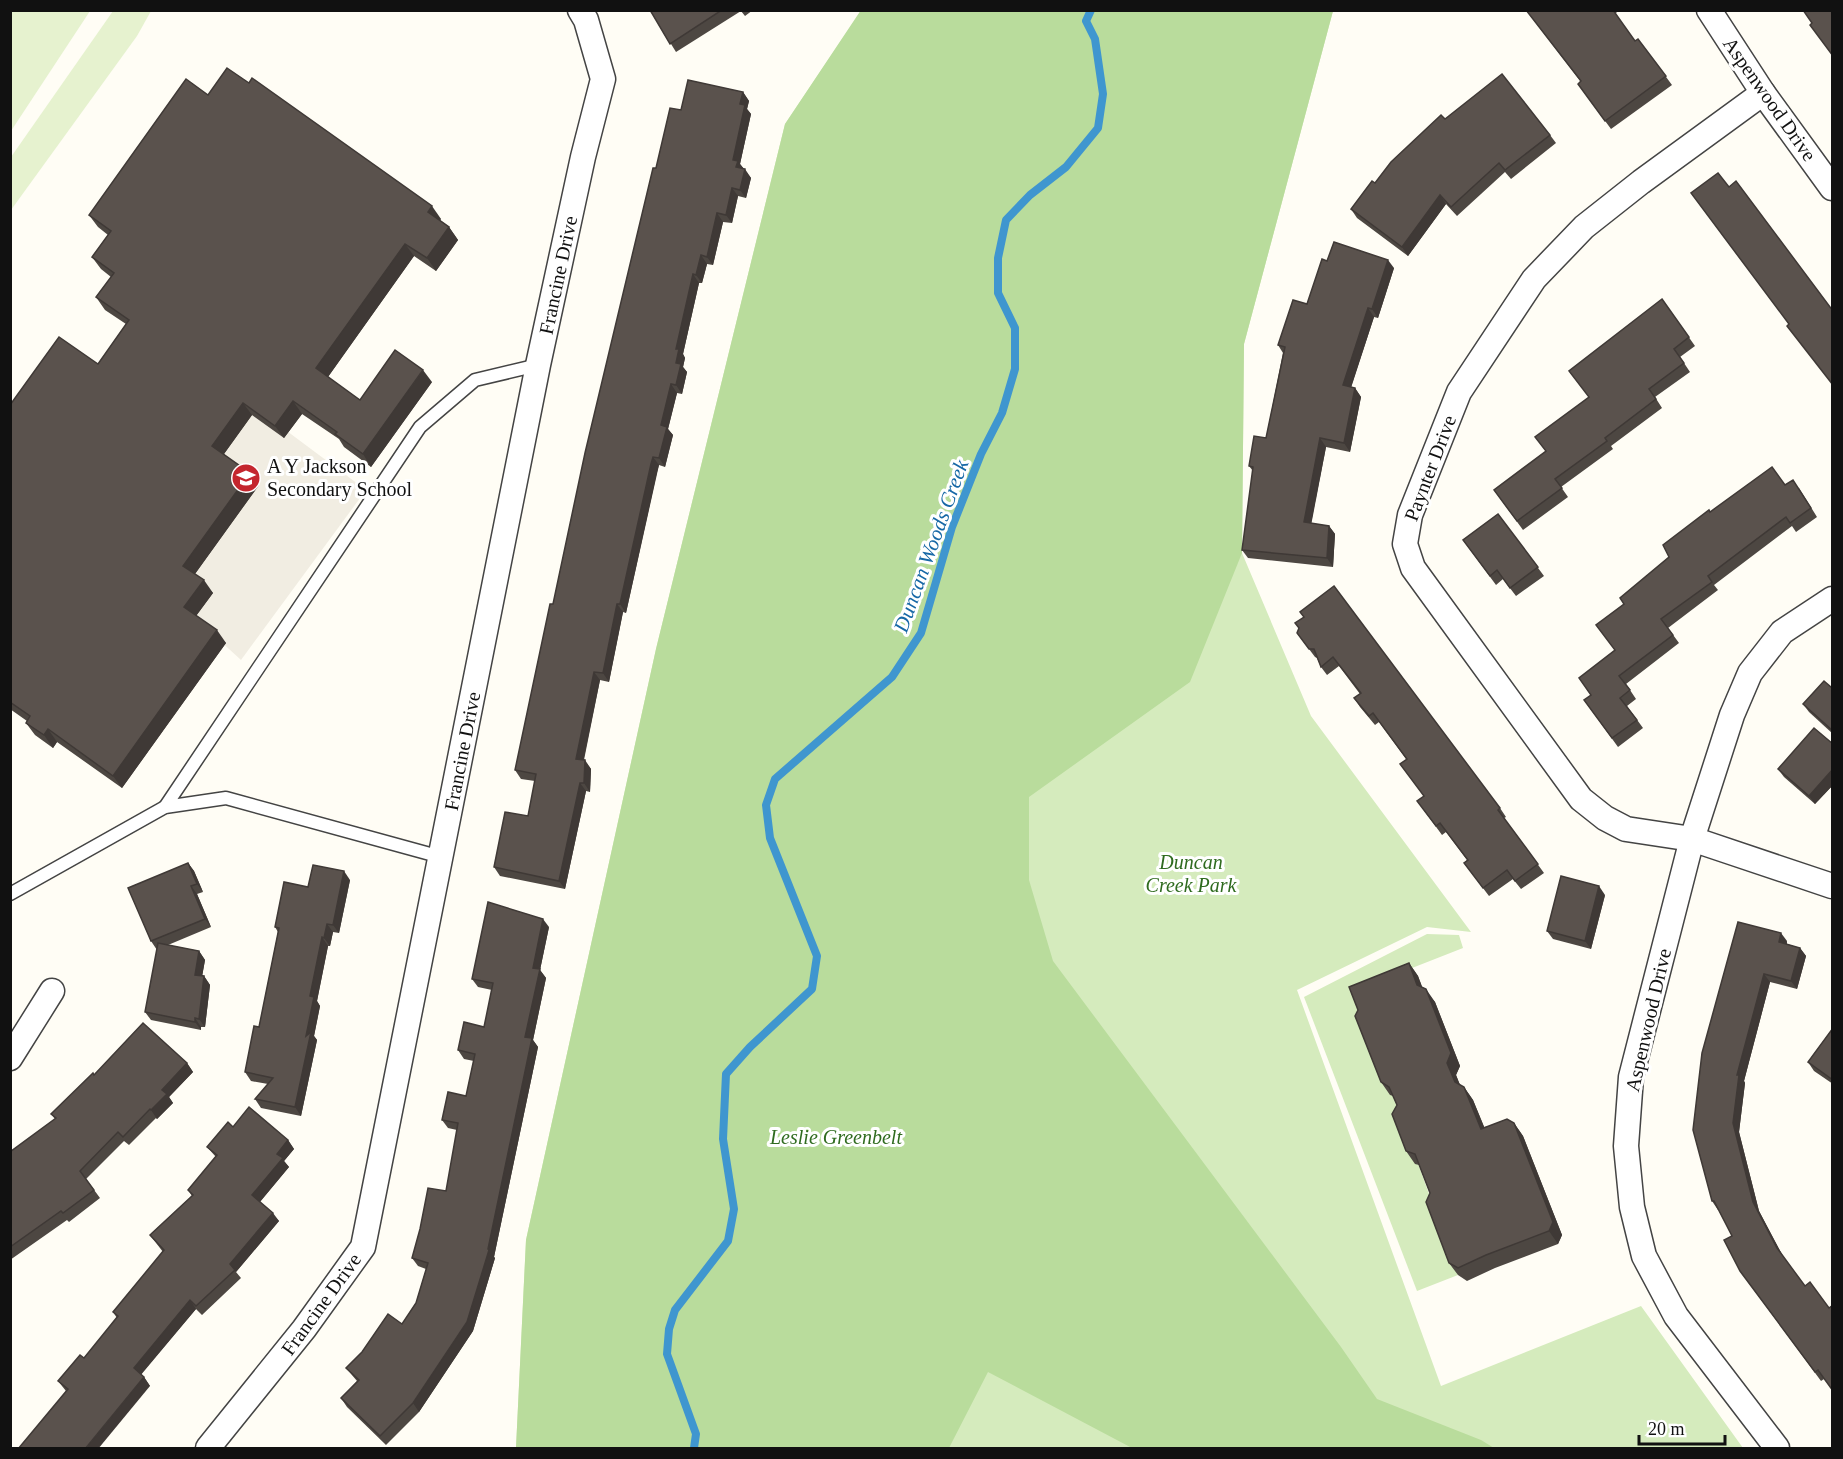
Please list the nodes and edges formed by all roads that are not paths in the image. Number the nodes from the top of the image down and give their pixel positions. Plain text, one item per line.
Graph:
1 (580, 10) edge
2 (1708, 10) edge
3 (1763, 93) junction
4 (1833, 188) edge
5 (538, 365) junction
6 (1833, 599) edge
7 (165, 807) junction
8 (1692, 839) junction
9 (441, 857) junction
10 (1833, 886) edge
11 (10, 894) edge
12 (52, 991) dead end
13 (10, 1058) edge
14 (208, 1449) edge
15 (1777, 1449) edge

1 - 5 street, Francine Drive
2 - 3 street, Aspenwood Drive
3 - 4 street, Aspenwood Drive
3 - 8 street, Paynter Drive
5 - 7 lane
5 - 9 street, Francine Drive
6 - 8 street, Aspenwood Drive
7 - 9 lane
7 - 11 lane
8 - 10 street, Paynter Drive
8 - 15 street, Aspenwood Drive
9 - 14 street, Francine Drive
12 - 13 street

